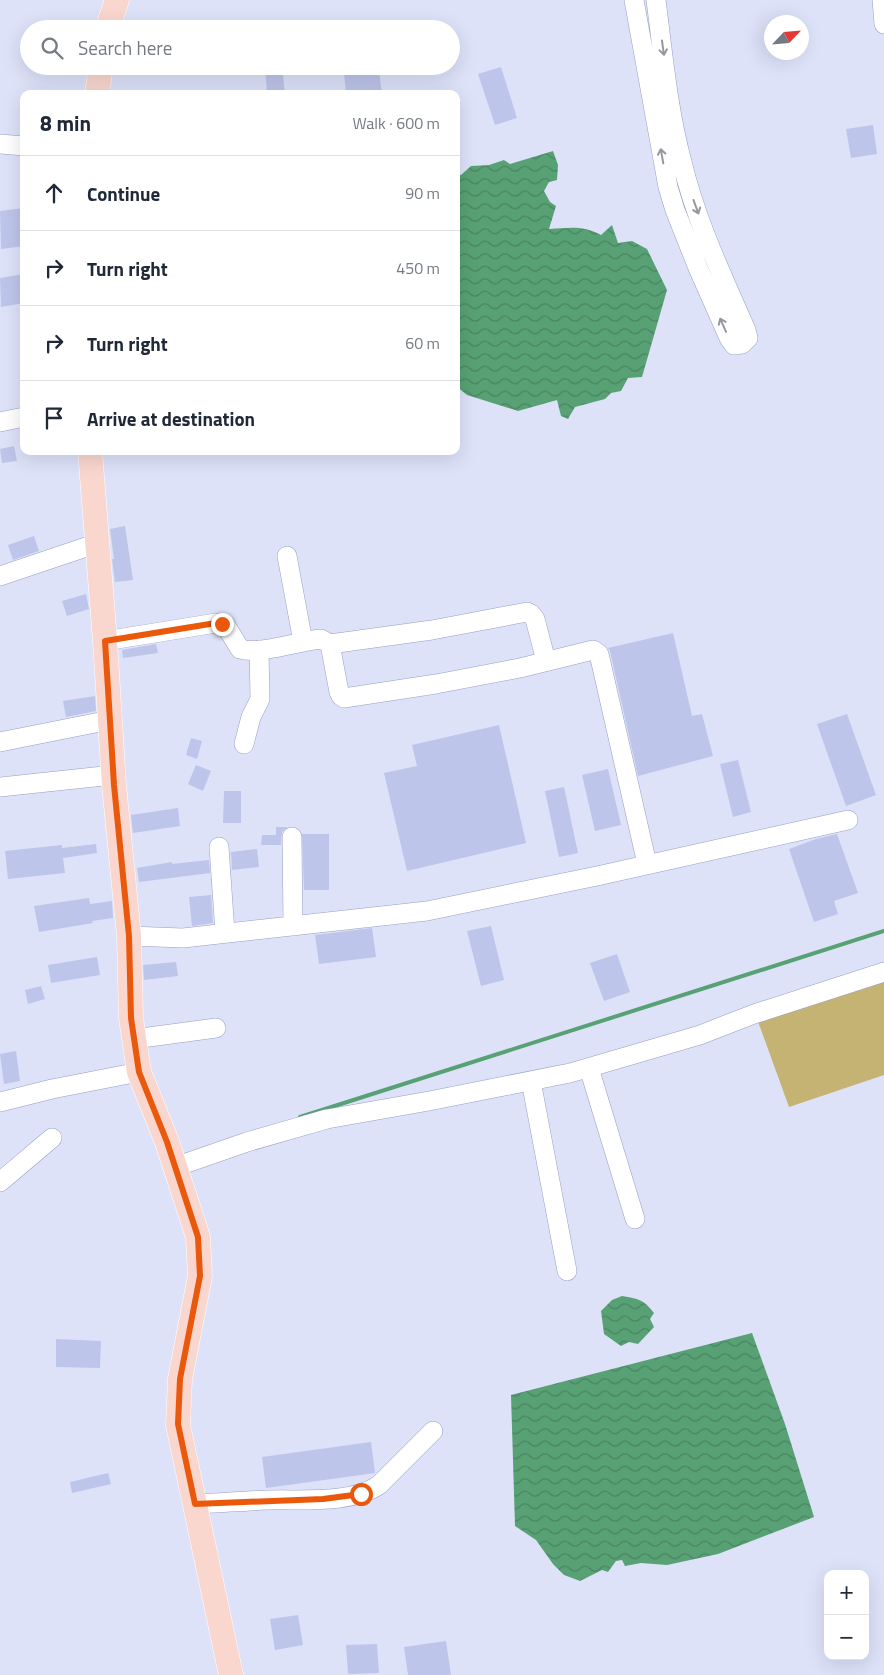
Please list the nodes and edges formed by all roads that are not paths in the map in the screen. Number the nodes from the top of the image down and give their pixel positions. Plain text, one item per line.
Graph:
1 (116, 0) edge
2 (634, 0) edge
3 (656, 0) edge
4 (882, 0) edge
5 (110, 20) edge
6 (884, 24) edge
7 (100, 75) edge
8 (98, 90) edge
9 (0, 144) edge
10 (20, 146) edge
11 (20, 418) edge
12 (0, 422) edge
13 (90, 455) edge
14 (98, 543) junction
15 (286, 556) dead end
16 (0, 576) edge
17 (105, 641) junction
18 (302, 642) junction
19 (330, 644) junction
20 (259, 650) junction
21 (546, 661) junction
22 (110, 720) junction
23 (0, 742) edge
24 (244, 744) dead end
25 (113, 775) junction
26 (0, 788) edge
27 (848, 820) dead end
28 (292, 837) dead end
29 (219, 847) dead end
30 (648, 864) junction
31 (293, 926) junction
32 (224, 933) junction
33 (129, 936) junction
34 (884, 972) edge
35 (216, 1028) dead end
36 (134, 1038) junction
37 (589, 1068) junction
38 (139, 1072) junction
39 (532, 1081) junction
40 (0, 1102) edge
41 (52, 1138) dead end
42 (175, 1167) junction
43 (0, 1182) edge
44 (635, 1219) dead end
45 (567, 1271) dead end
46 (433, 1431) dead end
47 (195, 1504) junction
48 (230, 1675) edge

1 - 5 main road
3 -> 2 street
4 - 6 street
7 - 8 main road
9 - 10 street
11 - 12 street
13 - 14 main road
14 - 16 street
14 - 17 main road
15 - 18 street
17 - 20 street
17 - 22 main road
18 - 19 street
18 - 20 street
19 - 21 street
19 - 21 street
20 - 24 street
21 - 30 street
22 - 23 street
22 - 25 main road
25 - 26 street
25 - 33 main road
27 - 30 street
28 - 31 street
29 - 32 street
30 - 31 street
31 - 32 street
32 - 33 street
33 - 36 main road
34 - 37 street
35 - 36 street
36 - 38 main road
37 - 39 street
37 - 44 street
38 - 40 street
38 - 42 main road
39 - 42 street
39 - 45 street
41 - 43 street
42 - 47 main road
46 - 47 street
47 - 48 main road

